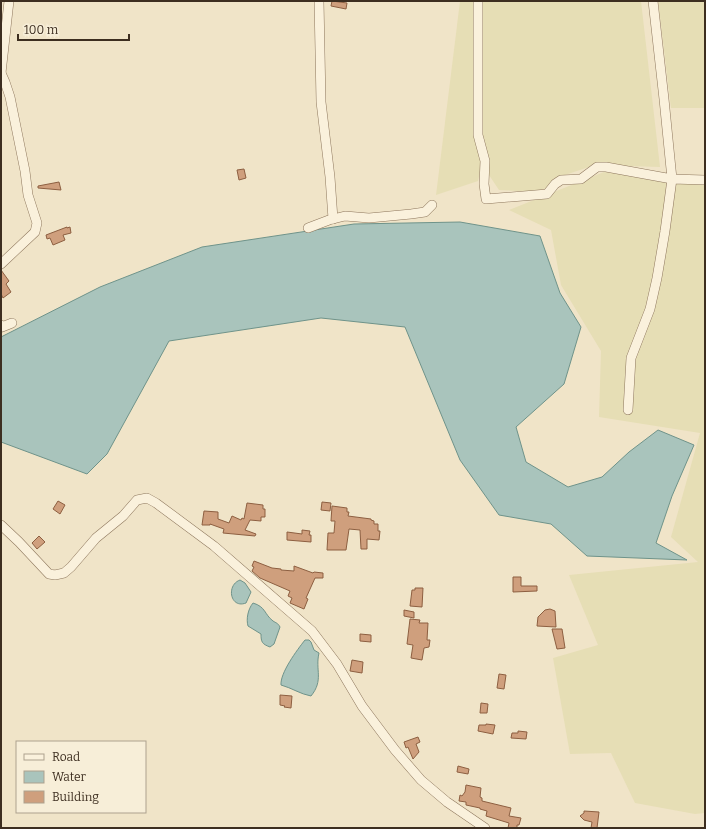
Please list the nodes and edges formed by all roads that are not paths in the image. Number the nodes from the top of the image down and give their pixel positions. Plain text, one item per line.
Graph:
1 (9, 1) edge
2 (319, 1) edge
3 (478, 1) edge
4 (653, 1) edge
5 (1, 73) edge
6 (672, 179) junction
7 (705, 180) edge
8 (432, 205) dead end
9 (333, 219) junction
10 (308, 228) dead end
11 (1, 264) edge
12 (12, 323) dead end
13 (1, 326) edge
14 (628, 410) dead end
15 (1, 526) edge
16 (485, 828) edge

1 - 5 street
2 - 9 street
3 - 6 street
4 - 6 street
5 - 11 street
6 - 7 street
6 - 14 street
8 - 9 street
9 - 10 street
12 - 13 street
15 - 16 street

